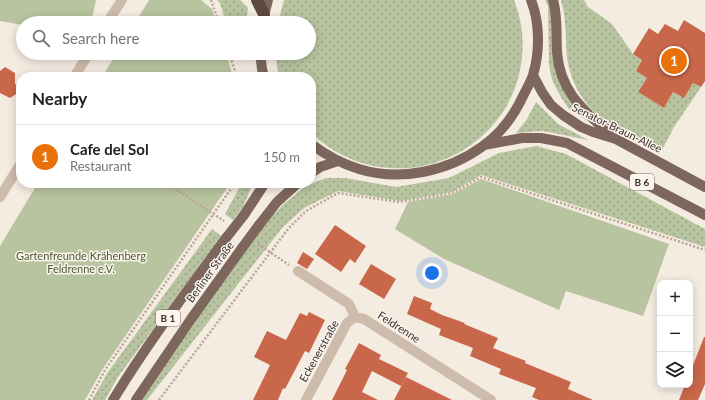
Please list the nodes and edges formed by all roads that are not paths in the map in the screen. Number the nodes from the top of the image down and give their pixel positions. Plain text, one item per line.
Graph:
1 (122, 0) edge
2 (257, 0) edge
3 (268, 0) edge
4 (531, 0) edge
5 (553, 0) edge
6 (112, 16) edge
7 (262, 16) edge
8 (264, 16) edge
9 (85, 60) edge
10 (261, 60) edge
11 (77, 72) edge
12 (263, 72) edge
13 (533, 75) junction
14 (616, 139) junction
15 (484, 145) junction
16 (316, 148) edge
17 (338, 161) junction
18 (316, 170) edge
19 (16, 171) edge
20 (705, 187) edge
21 (262, 188) edge
22 (292, 188) edge
23 (0, 197) edge
24 (705, 215) edge
25 (298, 271) road end
26 (355, 316) junction
27 (113, 400) edge
28 (136, 400) edge
29 (306, 400) edge
30 (491, 400) edge

1 - 6 street
2 - 7 highway
3 - 8 main road
4 - 13 main road
5 - 14 main road
9 - 11 street
10 - 12 main road
13 - 14 main road, Senator-Braun-Allee / B 6
13 - 15 main road
14 - 20 main road, Senator-Braun-Allee / B 6
15 - 17 main road
15 - 24 main road, B 6
16 - 17 main road
17 - 18 main road
19 - 23 street
21 - 27 main road, Berliner Straße / B 1, bridge
22 - 28 main road, Berliner Straße / B 1, bridge
25 - 26 street, Feldrenne
26 - 29 street, Eckenerstraße
26 - 30 street, Feldrenne

